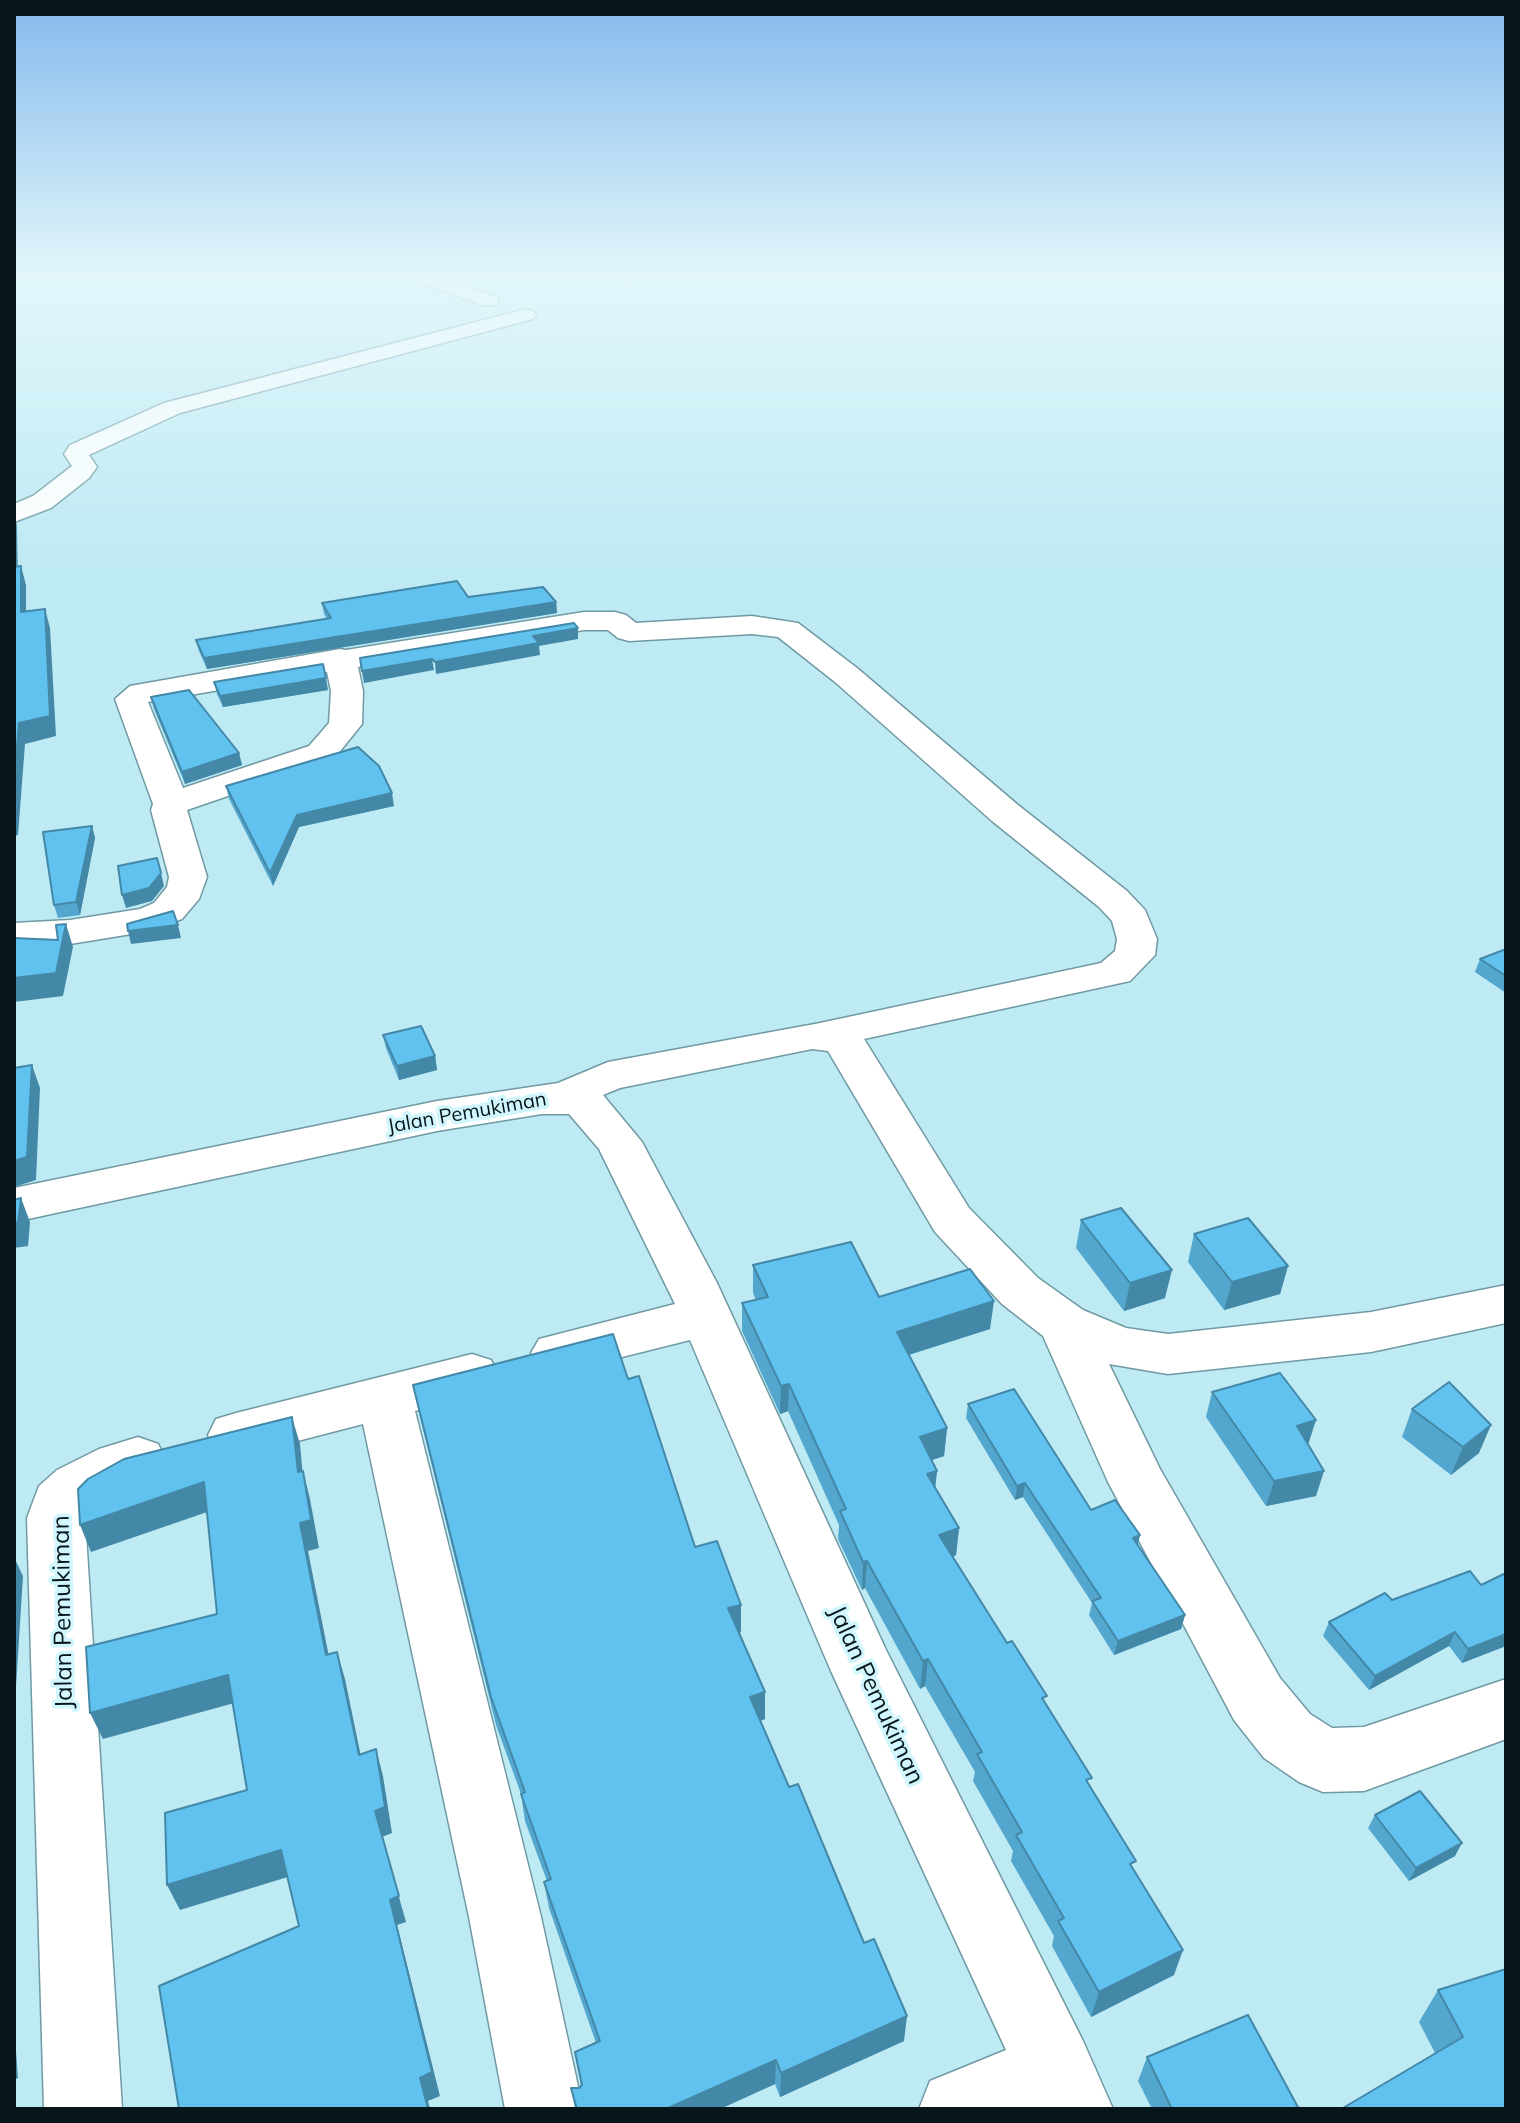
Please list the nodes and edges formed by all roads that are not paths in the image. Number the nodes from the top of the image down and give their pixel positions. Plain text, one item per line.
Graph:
1 (305, 373) edge
2 (14, 514) edge
3 (340, 658) junction
4 (171, 804) junction
5 (14, 935) edge
6 (828, 1034) junction
7 (569, 1097) junction
8 (14, 1205) edge
9 (1506, 1304) edge
10 (707, 1316) junction
11 (1064, 1324) junction
12 (384, 1396) junction
13 (1506, 1709) edge
14 (1065, 2089) edge
15 (83, 2109) edge
16 (544, 2109) edge
17 (958, 2109) edge

1 - 2 street
3 - 4 street
3 - 4 street
3 - 6 street
4 - 5 street
6 - 7 street
6 - 11 street
7 - 8 street, Jalan Pemukiman
7 - 10 street, Jalan Pemukiman
9 - 11 street
10 - 12 street, Jalan Pemukiman
10 - 14 street, Jalan Pemukiman
11 - 13 street
12 - 15 street, Jalan Pemukiman
12 - 16 street
14 - 17 street, Jalan Pemukiman

